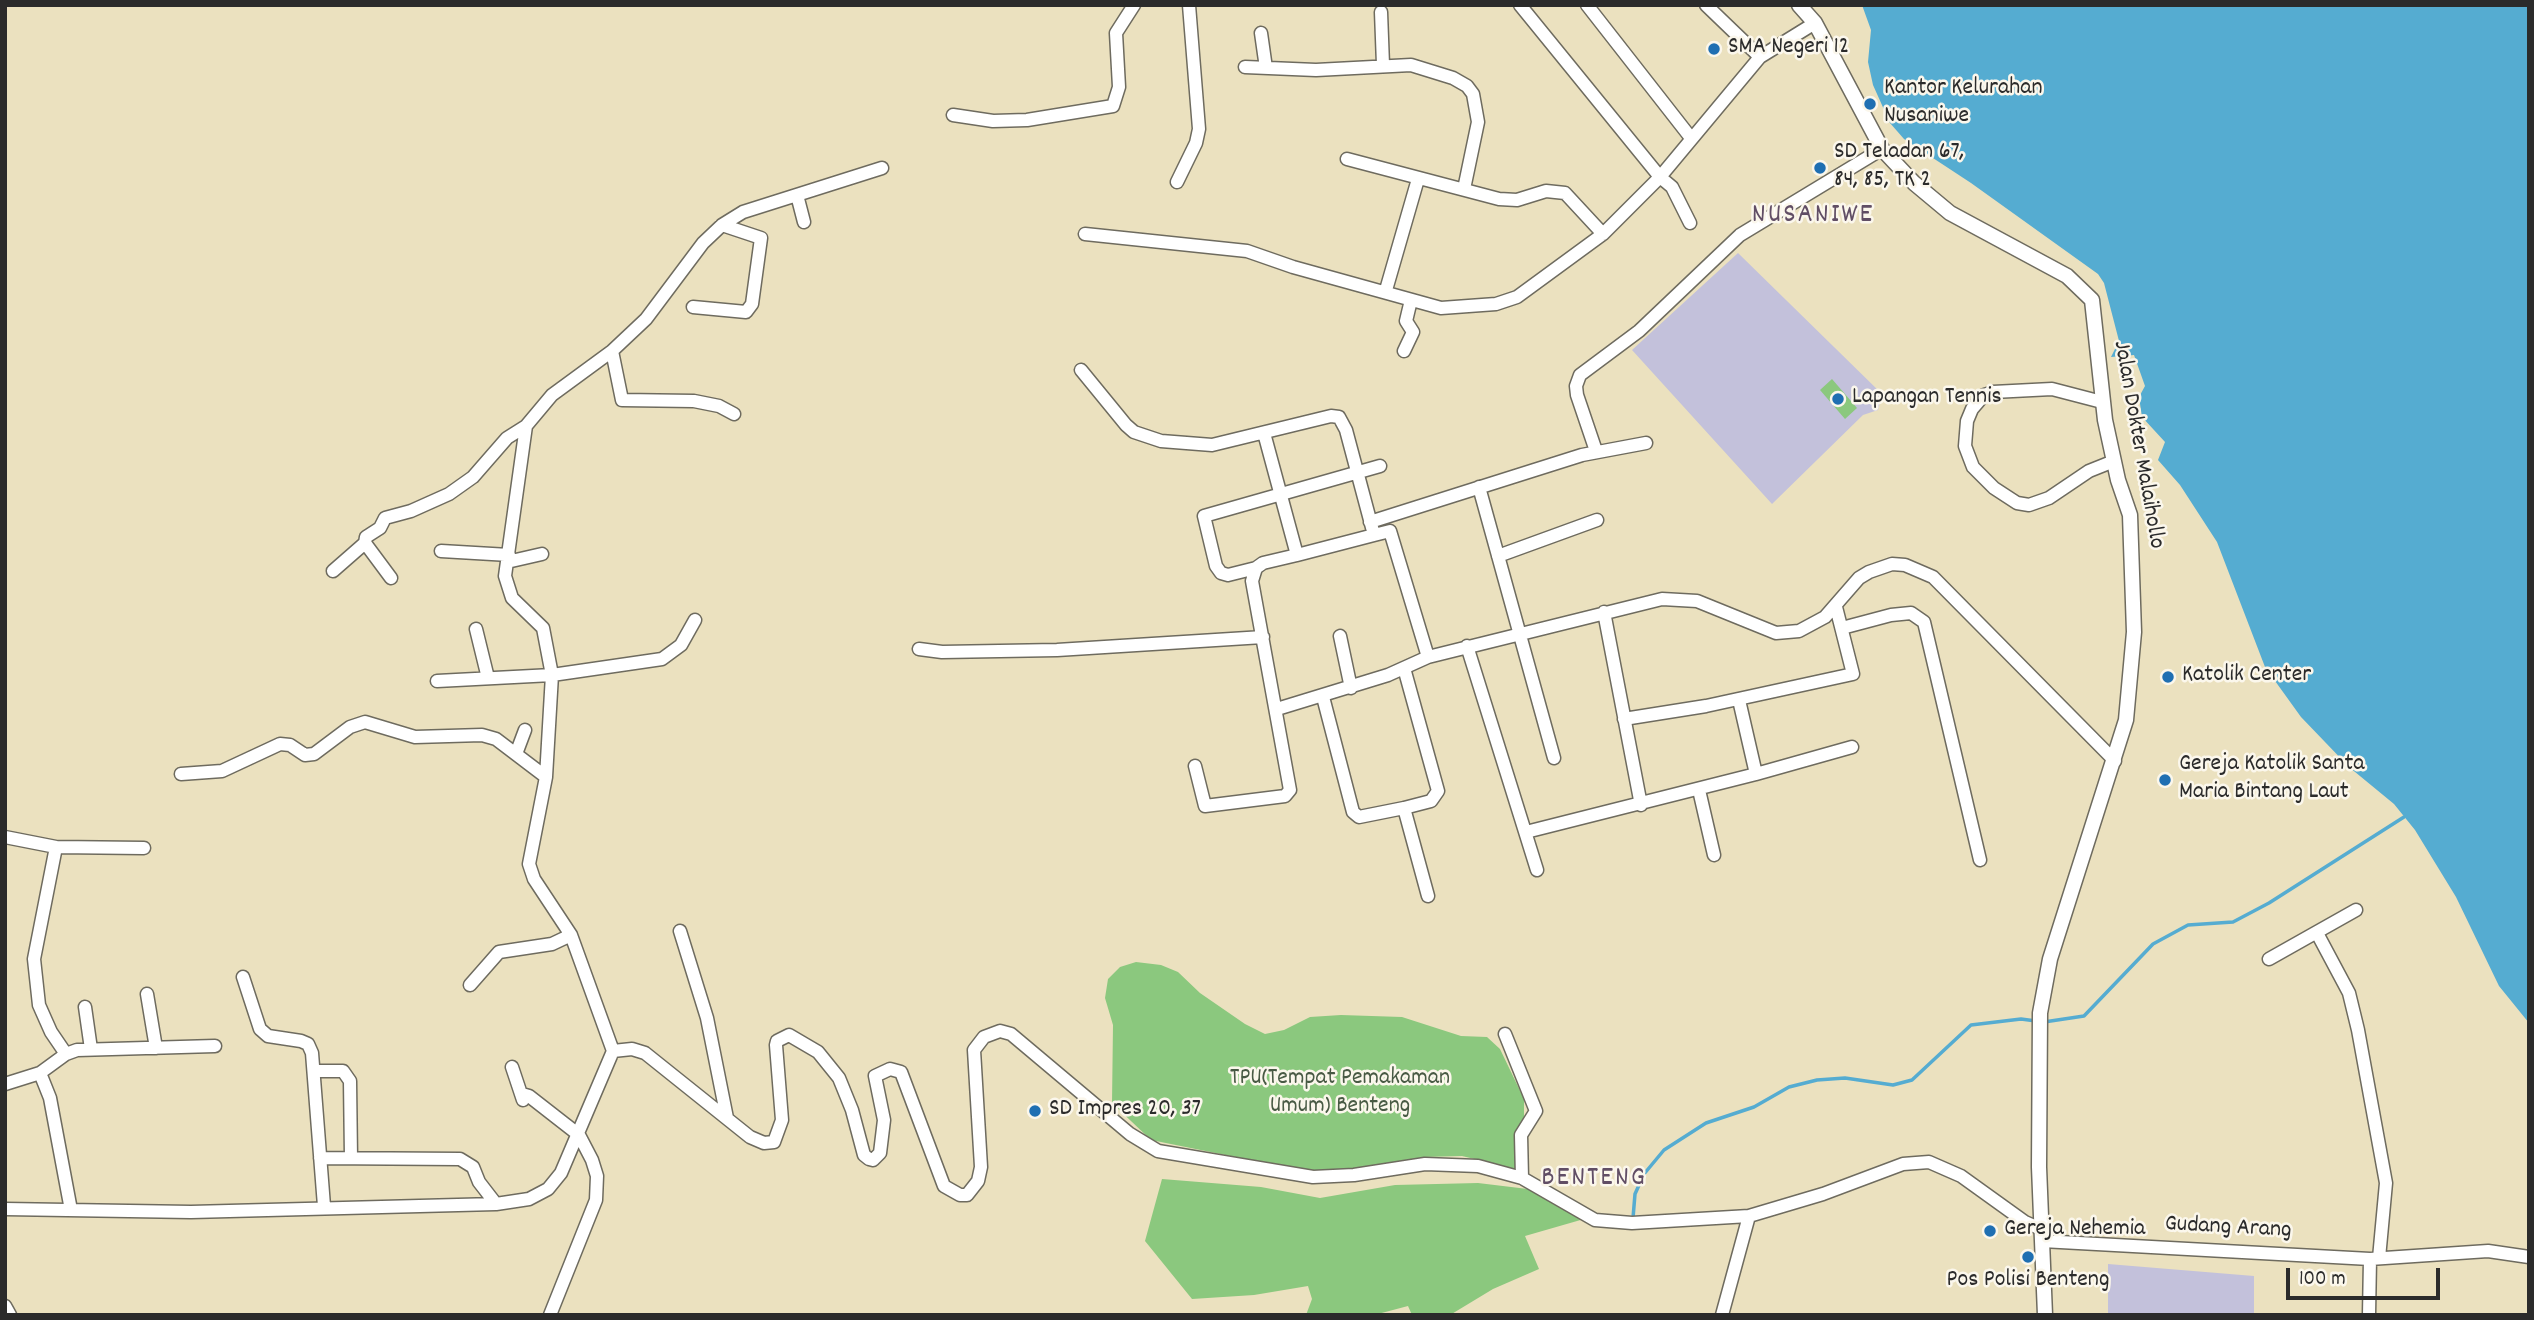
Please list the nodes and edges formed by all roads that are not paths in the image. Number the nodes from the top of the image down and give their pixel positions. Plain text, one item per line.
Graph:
1 (1134, 5) edge
2 (1188, 5) edge
3 (1520, 5) edge
4 (1587, 5) edge
5 (1706, 5) edge
6 (1799, 5) edge
7 (1381, 12) dead end
8 (1815, 23) junction
9 (1261, 33) dead end
10 (1760, 57) junction
11 (1383, 65) junction
12 (1245, 67) dead end
13 (1266, 68) junction
14 (953, 115) dead end
15 (1691, 138) junction
16 (1882, 149) junction
17 (1347, 159) dead end
18 (882, 168) dead end
19 (1660, 177) junction
20 (1418, 179) junction
21 (1177, 182) dead end
22 (1464, 190) junction
23 (797, 195) junction
24 (804, 222) dead end
25 (1690, 223) dead end
26 (722, 225) junction
27 (1084, 234) dead end
28 (1603, 234) junction
29 (1386, 290) junction
30 (1411, 300) junction
31 (693, 307) dead end
32 (612, 351) junction
33 (1404, 351) dead end
34 (1081, 370) dead end
35 (2102, 402) junction
36 (734, 414) dead end
37 (526, 426) junction
38 (1264, 433) junction
39 (1646, 443) dead end
40 (1596, 451) junction
41 (2114, 461) junction
42 (1380, 466) dead end
43 (1358, 473) junction
44 (1479, 487) junction
45 (1280, 494) junction
46 (1386, 517) junction
47 (1597, 520) dead end
48 (1370, 522) junction
49 (1390, 531) junction
50 (1374, 535) junction
51 (365, 543) junction
52 (441, 551) dead end
53 (542, 554) dead end
54 (1297, 555) junction
55 (1498, 556) junction
56 (508, 558) junction
57 (1256, 568) junction
58 (333, 571) dead end
59 (391, 578) dead end
60 (1836, 607) junction
61 (1604, 612) junction
62 (695, 620) dead end
63 (1842, 628) junction
64 (476, 629) dead end
65 (1520, 634) junction
66 (1340, 636) dead end
67 (1263, 637) junction
68 (1467, 646) junction
69 (919, 649) dead end
70 (1428, 657) junction
71 (1404, 668) junction
72 (552, 675) junction
73 (488, 678) junction
74 (437, 681) dead end
75 (1351, 688) junction
76 (1323, 697) junction
77 (1739, 700) junction
78 (1277, 709) junction
79 (1624, 719) junction
80 (525, 730) dead end
81 (1852, 747) dead end
82 (516, 754) junction
83 (1554, 758) dead end
84 (2115, 761) junction
85 (1195, 766) dead end
86 (181, 774) dead end
87 (1756, 774) junction
88 (546, 777) junction
89 (1699, 790) junction
90 (1641, 805) junction
91 (1404, 808) junction
92 (1526, 832) junction
93 (5, 837) edge
94 (56, 847) junction
95 (144, 848) dead end
96 (1714, 855) dead end
97 (1980, 860) dead end
98 (1537, 870) dead end
99 (1428, 896) dead end
100 (2356, 910) dead end
101 (681, 931) dead end
102 (2317, 933) junction
103 (571, 935) junction
104 (2269, 959) dead end
105 (243, 977) dead end
106 (470, 985) dead end
107 (148, 994) dead end
108 (85, 1007) dead end
109 (1505, 1034) dead end
110 (215, 1046) dead end
111 (156, 1048) junction
112 (91, 1049) junction
113 (613, 1051) junction
114 (66, 1054) junction
115 (512, 1067) dead end
116 (315, 1071) junction
117 (40, 1073) junction
118 (5, 1084) edge
119 (727, 1118) junction
120 (579, 1140) junction
121 (320, 1158) junction
122 (351, 1158) junction
123 (1522, 1178) junction
124 (496, 1204) junction
125 (324, 1206) junction
126 (5, 1209) edge
127 (71, 1210) junction
128 (1749, 1216) junction
129 (2041, 1235) junction
130 (2529, 1257) edge
131 (2374, 1258) junction
132 (5, 1306) edge
133 (10, 1315) edge
134 (550, 1315) edge
135 (1723, 1315) edge
136 (2045, 1315) edge
137 (2369, 1315) edge

1 - 14 street
2 - 21 street
3 - 19 street
4 - 15 street
5 - 10 street
6 - 8 main road, Jalan Dokter Malaihollo
7 - 11 street
8 - 10 street
8 - 16 main road, Jalan Dokter Malaihollo
9 - 13 street
10 - 15 street
11 - 13 street
11 - 22 street
12 - 13 street
15 - 19 street
16 - 35 main road, Jalan Dokter Malaihollo
16 - 40 street
17 - 20 street
18 - 23 street
19 - 25 street
19 - 28 street
20 - 22 street
20 - 29 street
22 - 28 street
23 - 24 street
23 - 26 street
26 - 31 street
26 - 32 street
27 - 29 street
28 - 30 street
29 - 30 street
30 - 33 street
32 - 36 street
32 - 37 street
34 - 38 street
35 - 41 main road, Jalan Dokter Malaihollo
35 - 41 street
37 - 51 street
37 - 56 street
38 - 43 street
38 - 45 street
39 - 40 street
40 - 44 street
41 - 84 main road, Jalan Dokter Malaihollo
42 - 43 street
43 - 45 street
43 - 48 street
44 - 46 street
44 - 55 street
45 - 54 street
45 - 57 street
46 - 48 street
46 - 49 street
47 - 55 street
48 - 50 street
49 - 50 street
49 - 70 street
50 - 54 street
51 - 58 street
51 - 59 street
52 - 56 street
53 - 56 street
54 - 57 street
55 - 65 street
56 - 72 street
57 - 67 street
60 - 61 street
60 - 63 street
60 - 84 street
61 - 65 street
61 - 79 street
62 - 72 street
63 - 77 street
63 - 97 street
64 - 73 street
65 - 68 street
65 - 83 street
66 - 75 street
67 - 69 street
67 - 78 street
68 - 70 street
68 - 92 street
70 - 71 street
71 - 75 street
71 - 91 street
72 - 73 street
72 - 88 street
73 - 74 street
75 - 76 street
76 - 78 street
76 - 91 street
77 - 79 street
77 - 87 street
78 - 85 street
79 - 90 street
80 - 82 street
81 - 87 street
82 - 86 street
82 - 88 street
84 - 129 main road, Jalan Dokter Malaihollo
87 - 89 street
88 - 103 street
89 - 90 street
89 - 96 street
90 - 92 street
91 - 99 street
92 - 98 street
93 - 94 street
94 - 95 street
94 - 114 street
100 - 102 street
101 - 119 street
102 - 104 street
102 - 131 street
103 - 106 street
103 - 113 street
105 - 116 street
107 - 111 street
108 - 112 street
109 - 123 street
110 - 111 street
111 - 112 street
112 - 114 street
113 - 119 street
113 - 120 street
114 - 117 street
115 - 120 street
116 - 121 street
116 - 122 street
117 - 118 street
117 - 127 street
119 - 123 street
120 - 124 street
120 - 134 street
121 - 122 street
121 - 125 street
122 - 124 street
123 - 128 street
124 - 125 street
125 - 127 street
126 - 127 street
128 - 129 street
128 - 135 street
129 - 131 street, Gudang Arang
129 - 136 main road, Jalan Dokter Malaihollo
130 - 131 street, Gudang Arang
131 - 137 street
132 - 133 street

